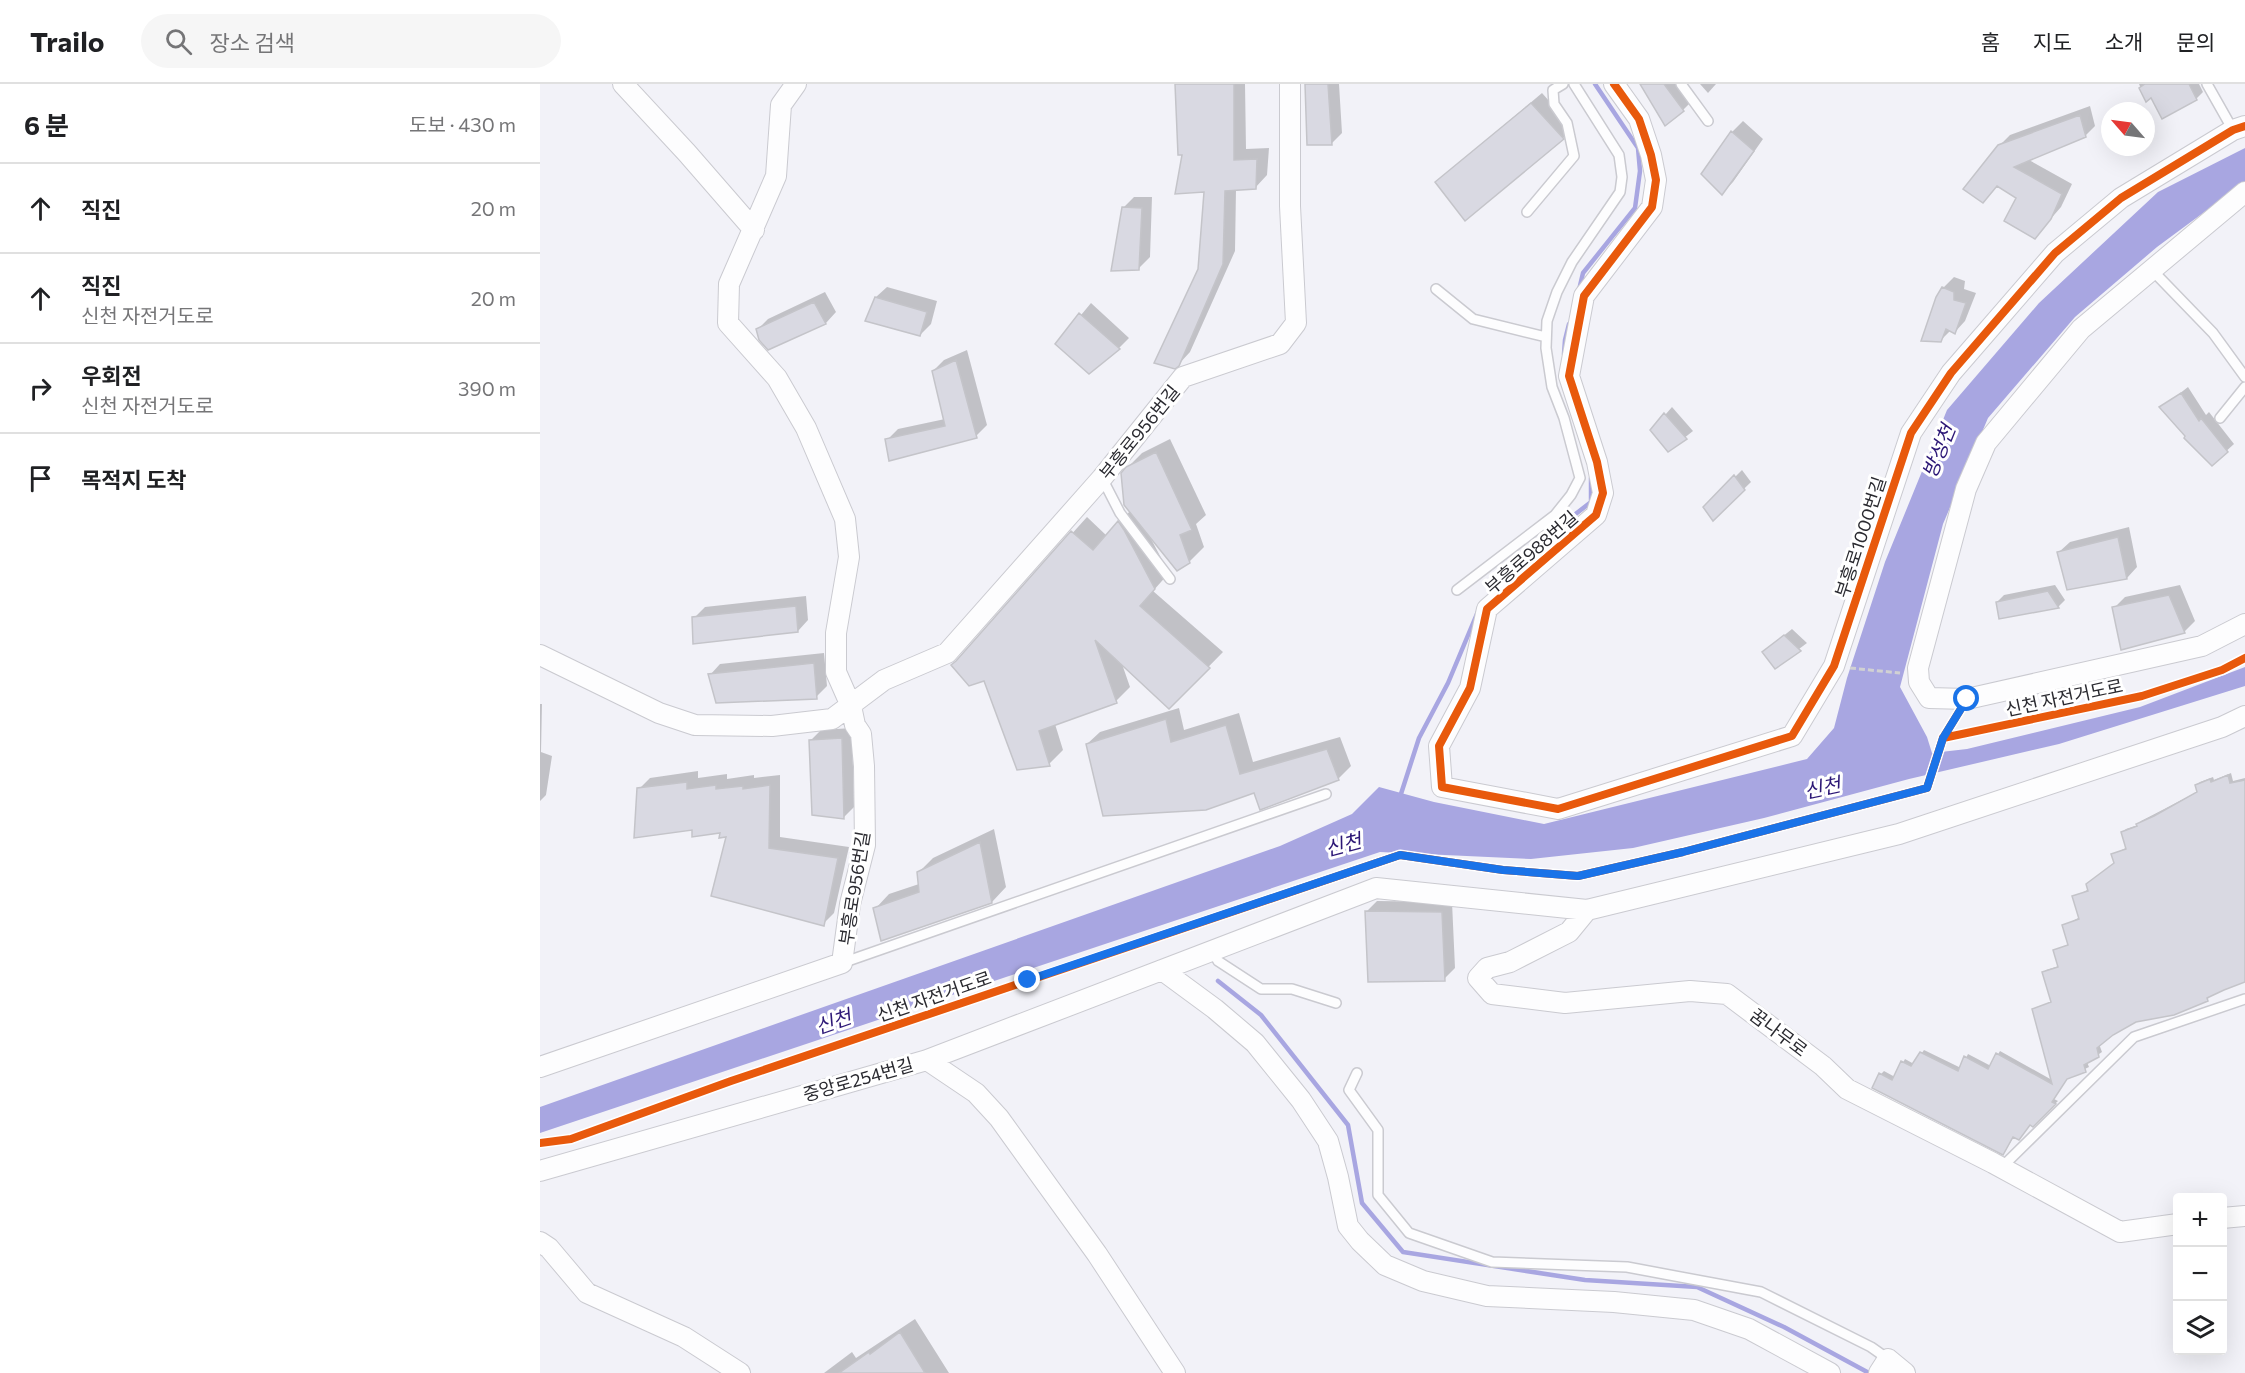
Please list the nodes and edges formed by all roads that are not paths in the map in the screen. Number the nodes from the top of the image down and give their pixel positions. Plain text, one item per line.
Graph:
1 (623, 84) edge
2 (796, 84) edge
3 (1290, 84) edge
4 (1563, 84) edge
5 (1574, 84) edge
6 (1614, 84) edge
7 (1681, 84) edge
8 (2206, 84) edge
9 (1708, 121) dead end
10 (2239, 128) edge
11 (2245, 192) edge
12 (1527, 213) dead end
13 (754, 230) junction
14 (2152, 270) junction
15 (1436, 289) dead end
16 (1546, 337) junction
17 (2245, 376) edge
18 (2245, 387) edge
19 (2220, 418) dead end
20 (1102, 478) junction
21 (1170, 579) dead end
22 (1457, 590) dead end
23 (2245, 624) edge
24 (540, 655) edge
25 (851, 706) junction
26 (2245, 716) edge
27 (1442, 786) joint
28 (1326, 794) dead end
29 (1587, 910) junction
30 (1212, 951) junction
31 (842, 963) junction
32 (1162, 970) junction
33 (2245, 999) edge
34 (1336, 1003) dead end
35 (927, 1060) junction
36 (540, 1067) edge
37 (1356, 1074) dead end
38 (2001, 1168) junction
39 (540, 1170) edge
40 (2245, 1216) edge
41 (2227, 1218) edge
42 (2173, 1225) edge
43 (540, 1242) edge
44 (1883, 1366) edge
45 (740, 1373) edge
46 (1175, 1373) edge
47 (1830, 1373) edge
48 (1905, 1373) edge

1 - 13 street
2 - 13 street, 부흥로956번길
3 - 20 street, 부흥로956번길
4 - 12 lane
5 - 16 lane
6 - 27 street, 부흥로988번길
7 - 9 lane
8 - 10 lane
10 - 27 street, 부흥로1000번길
11 - 14 street
13 - 25 street, 부흥로956번길
14 - 17 lane
14 - 23 street
15 - 16 lane
16 - 22 lane
18 - 19 lane
20 - 21 lane
20 - 25 street, 부흥로956번길
24 - 25 street
25 - 31 street, 부흥로956번길
26 - 29 street
28 - 31 lane
29 - 30 street
29 - 38 street, 꿈나무로
30 - 32 street
30 - 34 lane
31 - 36 street
32 - 35 street
32 - 47 street
33 - 38 lane
35 - 39 street, 중앙로254번길
35 - 46 street, 중앙로254번길
37 - 44 lane
38 - 42 street, 꿈나무로
40 - 41 street
43 - 45 street
44 - 48 street

